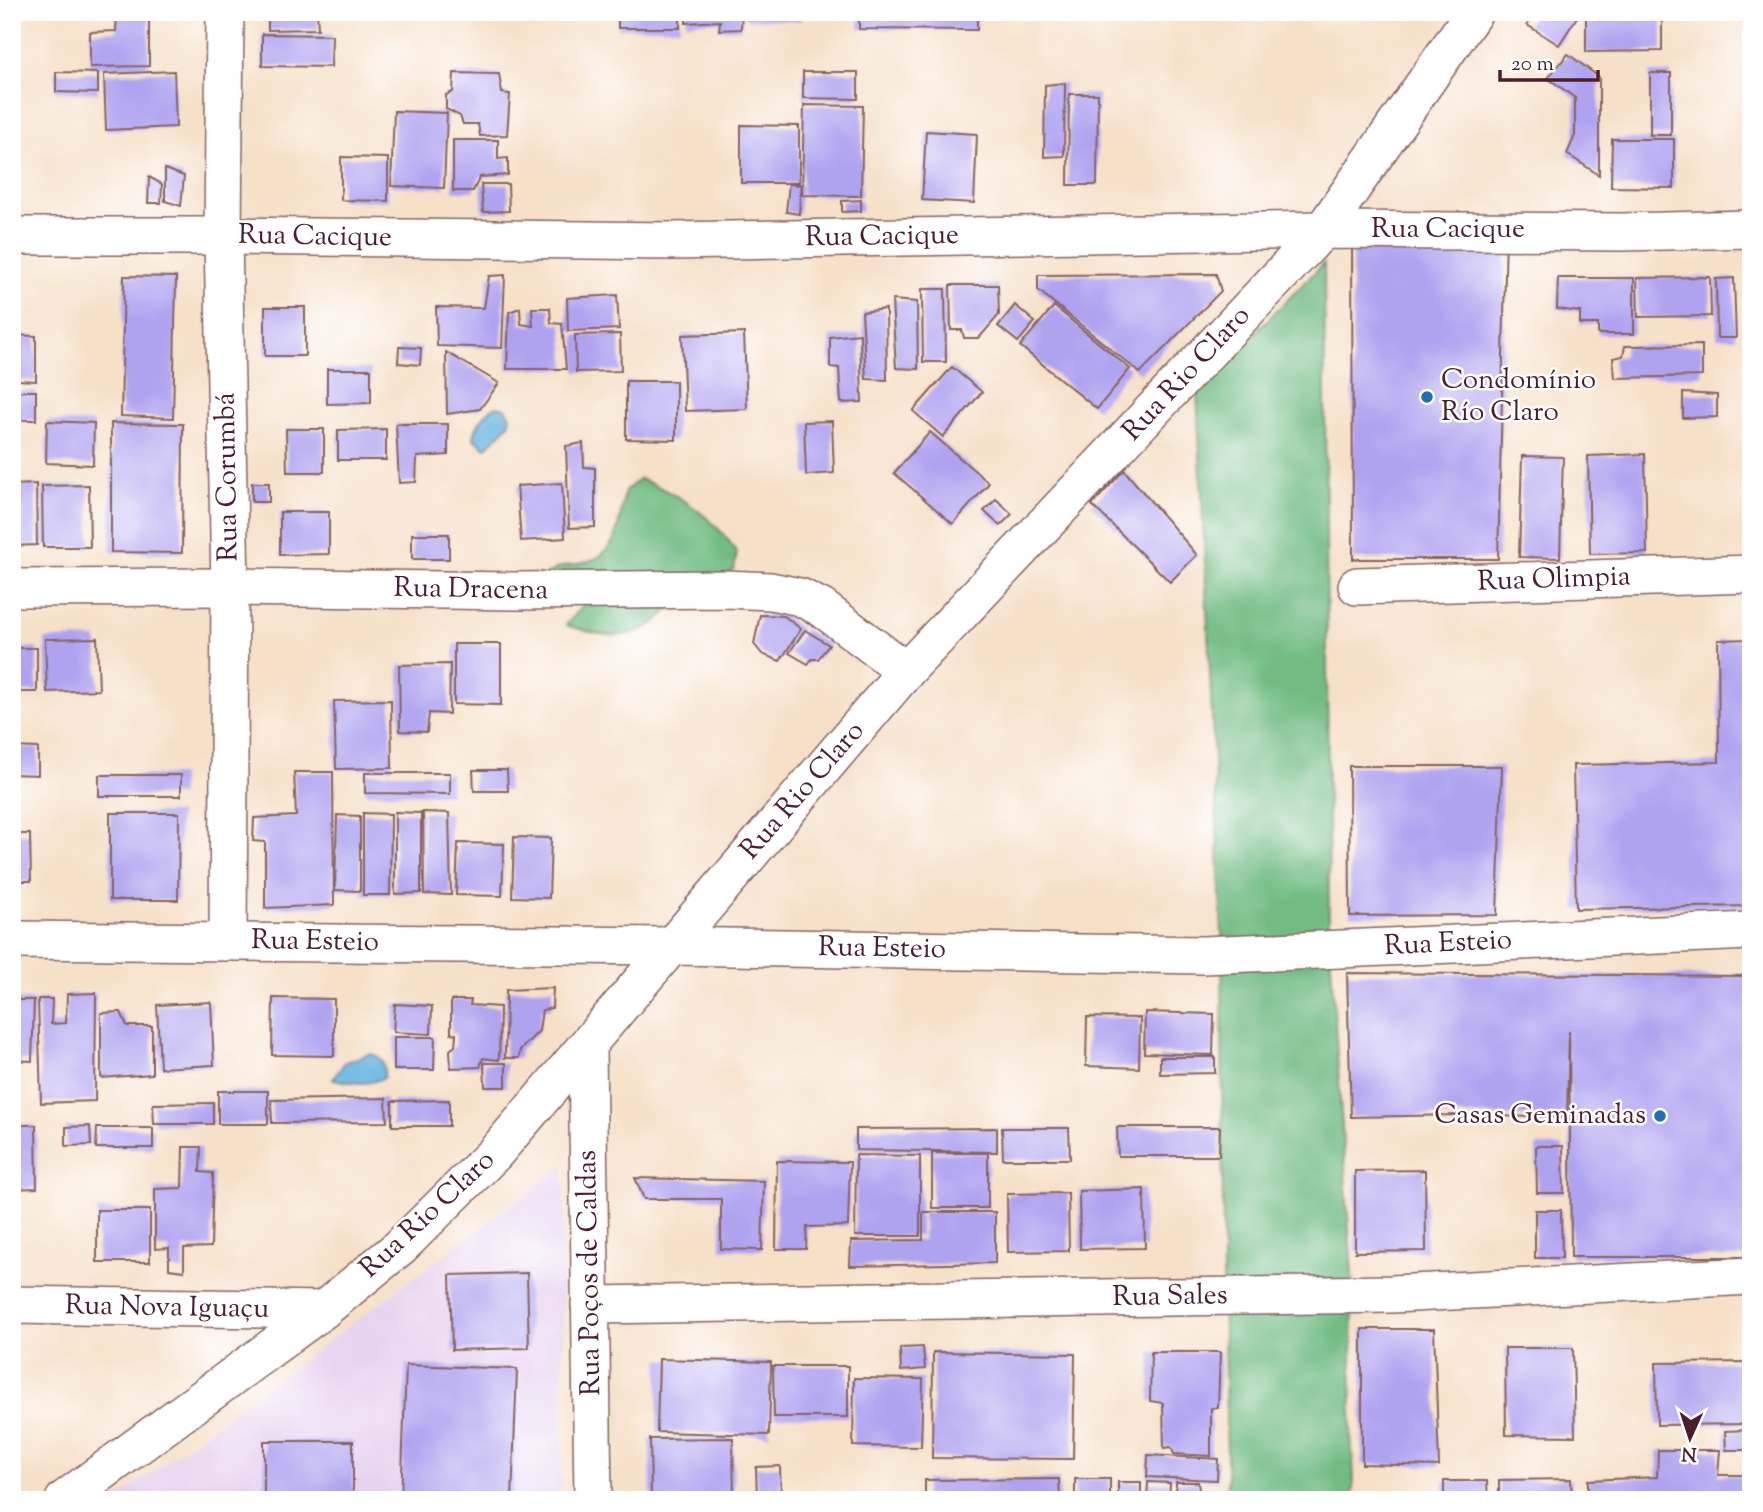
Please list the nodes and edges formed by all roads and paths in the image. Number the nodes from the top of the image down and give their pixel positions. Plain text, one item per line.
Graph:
1 (225, 12) edge
2 (1474, 12) edge
3 (1751, 229) edge
4 (1323, 230) junction
5 (12, 236) edge
6 (223, 236) junction
7 (1751, 574) edge
8 (1357, 586) dead end
9 (230, 587) junction
10 (12, 588) edge
11 (906, 671) junction
12 (1751, 931) edge
13 (12, 940) edge
14 (228, 941) junction
15 (670, 946) junction
16 (587, 1047) junction
17 (1751, 1276) edge
18 (12, 1305) edge
19 (590, 1305) junction
20 (323, 1310) junction
21 (64, 1500) edge
22 (593, 1500) edge

1 - 6 street, Rua Corumbá
2 - 4 street, Rua Rio Claro
3 - 4 street, Rua Cacique
4 - 6 street, Rua Cacique
4 - 11 street, Rua Rio Claro
5 - 6 street, Rua Cacique
6 - 9 street, Rua Corumbá
7 - 8 street, Rua Olimpia
9 - 10 street, Rua Dracena
9 - 11 street, Rua Dracena
9 - 14 street, Rua Corumbá
11 - 15 street, Rua Rio Claro
12 - 15 street, Rua Esteio
13 - 14 street, Rua Esteio
14 - 15 street, Rua Esteio
15 - 16 street, Rua Rio Claro
16 - 19 street, Rua Poços de Caldas
16 - 20 street, Rua Rio Claro
17 - 19 street, Rua Sales
18 - 20 street, Rua Nova Iguaçu
19 - 22 street, Rua Poços de Caldas
20 - 21 street, Rua Rio Claro

